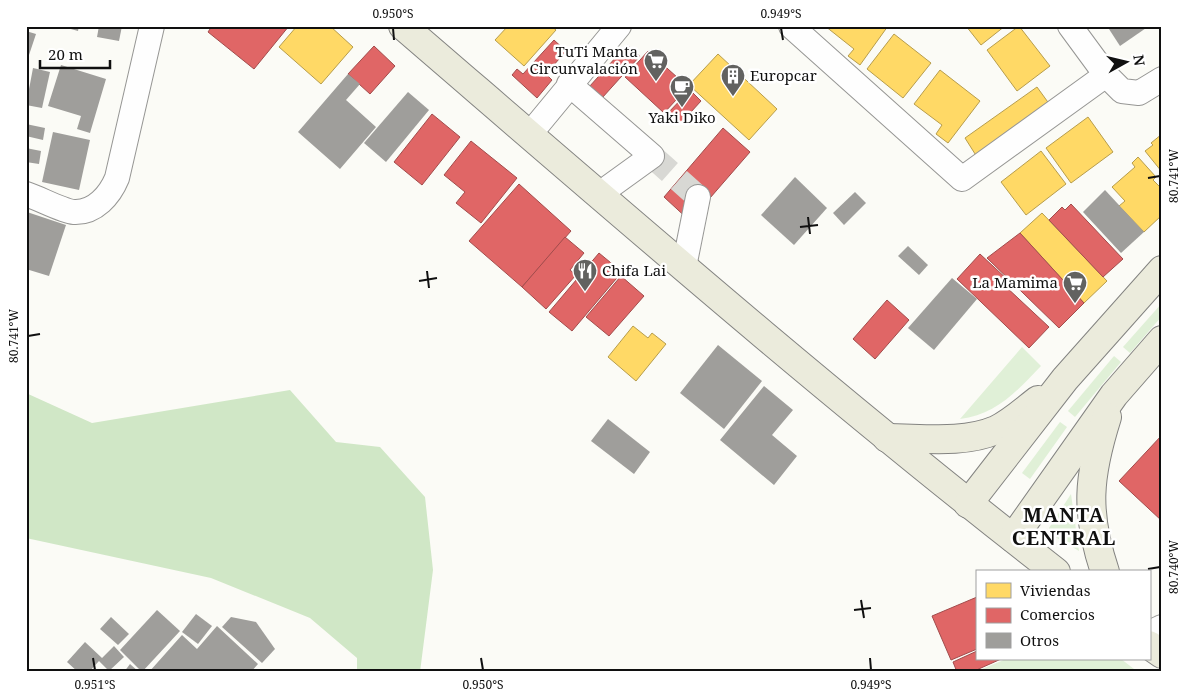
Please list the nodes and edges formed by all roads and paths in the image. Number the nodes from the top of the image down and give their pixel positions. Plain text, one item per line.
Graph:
1 (152, 26) edge
2 (403, 26) edge
3 (619, 26) edge
4 (791, 26) edge
5 (1070, 26) edge
6 (1162, 80) edge
7 (1114, 83) junction
8 (570, 84) junction
9 (529, 134) junction
10 (26, 194) edge
11 (598, 194) junction
12 (698, 197) dead end
13 (684, 267) junction
14 (1162, 270) edge
15 (1162, 340) edge
16 (1064, 379) junction
17 (1114, 395) junction
18 (887, 438) junction
19 (968, 504) junction
20 (1013, 538) junction
21 (1053, 570) edge
22 (1104, 570) edge
23 (1162, 627) edge
24 (1150, 633) edge
25 (1150, 646) edge
26 (1162, 654) edge

1 - 10 street
2 - 9 main road
3 - 8 street
4 - 7 street
5 - 7 street
6 - 7 street
8 - 9 street
8 - 11 street
9 - 11 main road
11 - 13 main road
12 - 13 street
13 - 18 main road
14 - 16 main road
15 - 17 main road
16 - 18 main road
16 - 19 main road
17 - 20 main road
17 - 22 main road
18 - 19 main road
19 - 20 main road
20 - 21 main road
23 - 24 street
25 - 26 main road

